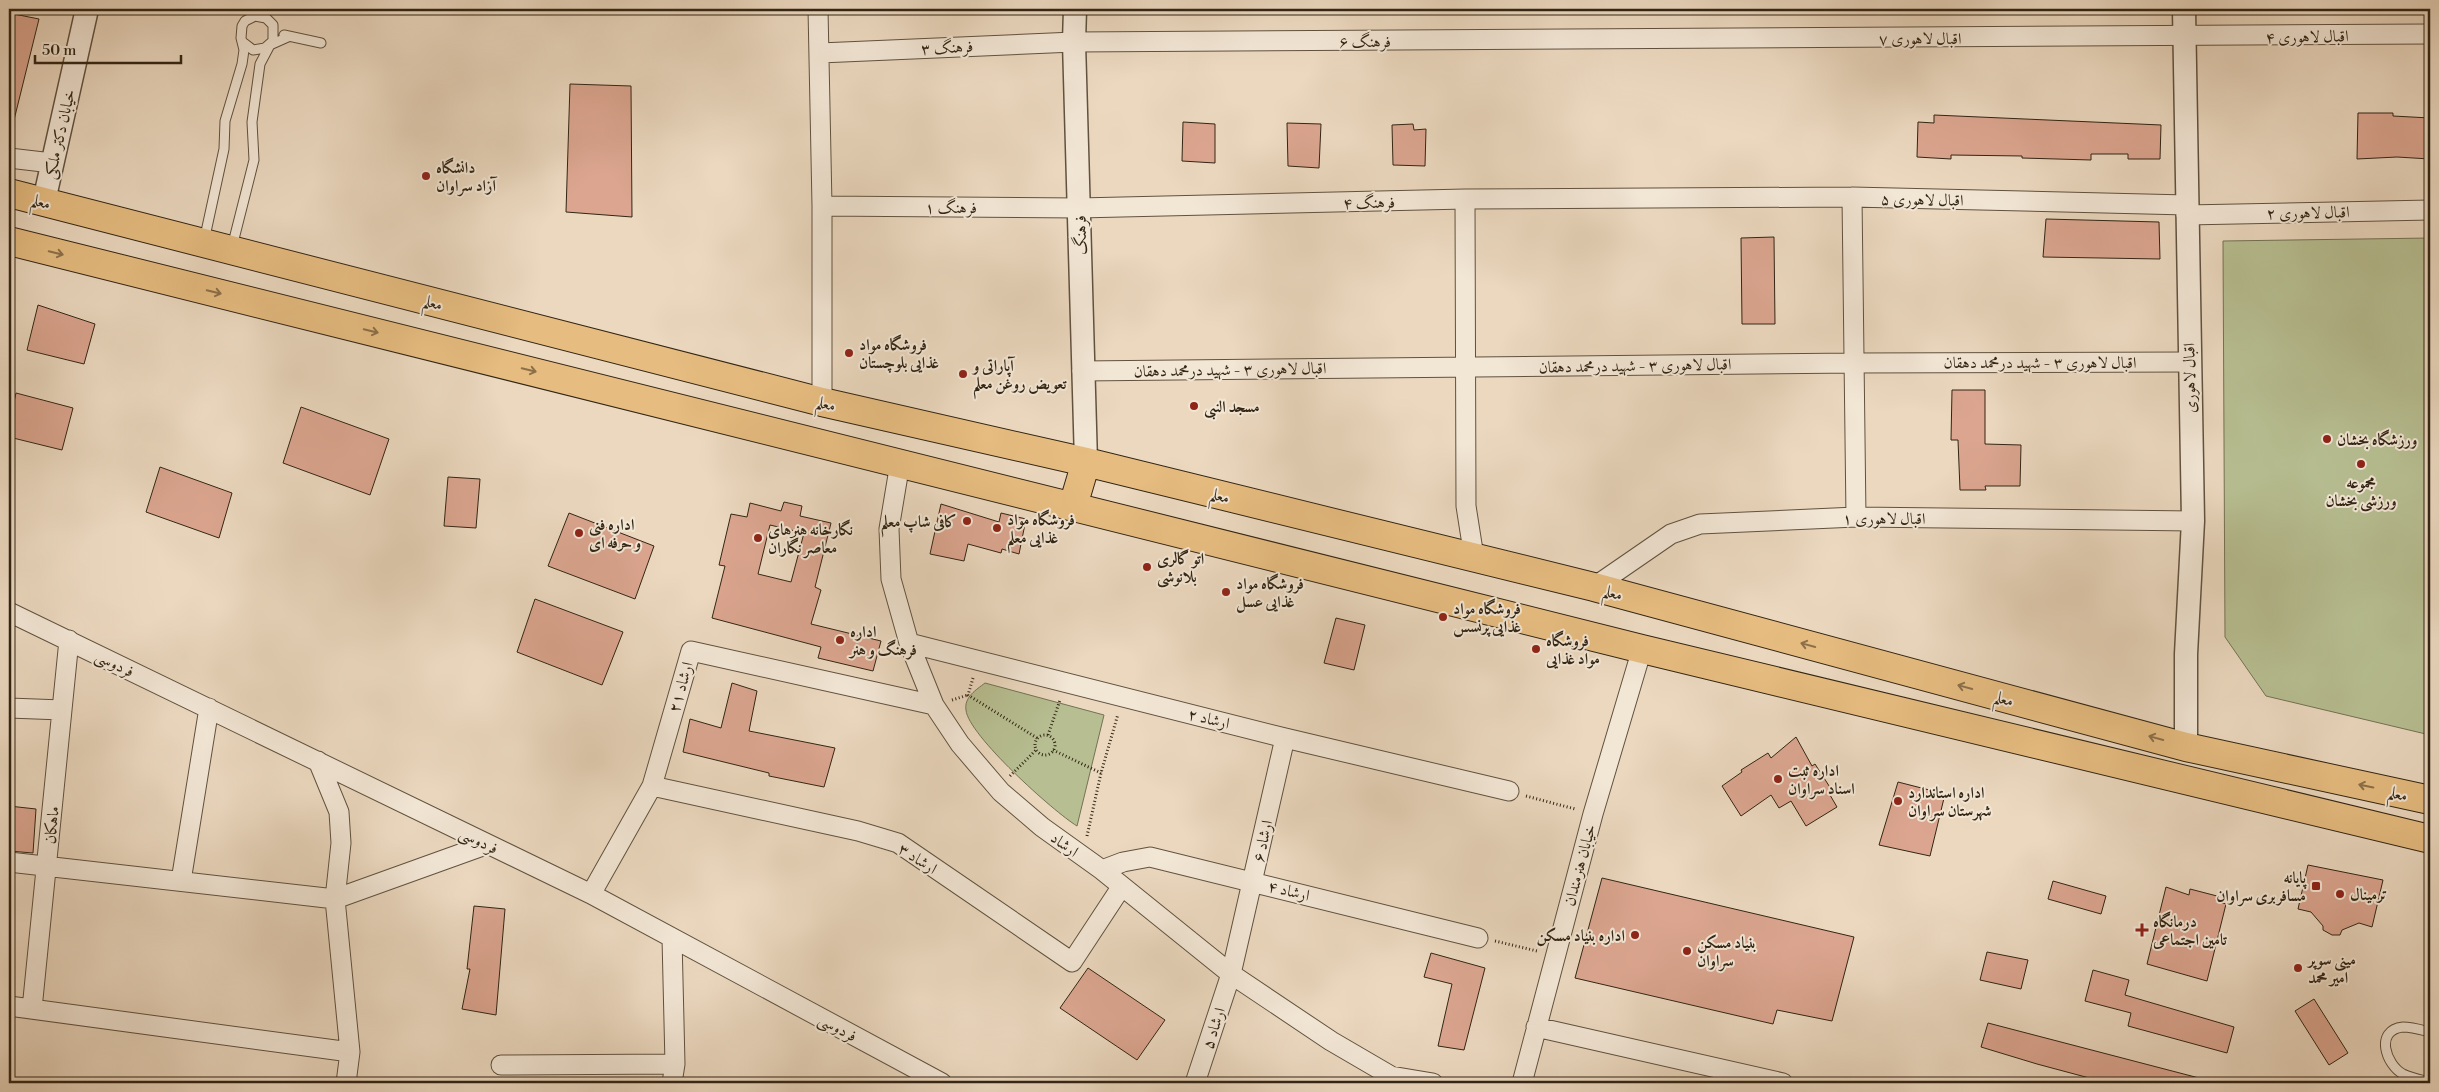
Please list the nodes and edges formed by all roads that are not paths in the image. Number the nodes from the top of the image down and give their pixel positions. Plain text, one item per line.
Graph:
1 (87, 9) edge
2 (818, 9) edge
3 (1075, 9) edge
4 (2184, 9) edge
5 (273, 25) junction
6 (2430, 34) edge
7 (288, 37) junction
8 (2184, 37) junction
9 (1656, 39) joint
10 (1074, 42) junction
11 (244, 43) junction
12 (320, 43) dead end
13 (270, 45) junction
14 (820, 53) junction
15 (9, 158) edge
16 (52, 163) junction
17 (9, 193) edge
18 (1852, 197) junction
19 (1658, 198) joint
20 (1465, 199) junction
21 (44, 201) junction
22 (822, 206) junction
23 (1079, 208) junction
24 (2186, 210) junction
25 (2430, 210) edge
26 (9, 241) edge
27 (203, 242) junction
28 (232, 250) junction
29 (2188, 362) junction
30 (1855, 363) junction
31 (1467, 367) junction
32 (1082, 371) junction
33 (822, 402) junction
34 (1086, 462) junction
35 (900, 463) junction
36 (1073, 506) junction
37 (1856, 517) junction
38 (2193, 521) junction
39 (1474, 557) junction
40 (1594, 587) junction
41 (9, 612) edge
42 (69, 640) junction
43 (909, 643) junction
44 (1642, 650) junction
45 (934, 706) junction
46 (9, 708) edge
47 (210, 708) junction
48 (62, 710) junction
49 (1285, 738) junction
50 (2186, 747) junction
51 (318, 761) junction
52 (652, 786) junction
53 (1509, 791) road end
54 (2430, 800) edge
55 (2430, 839) edge
56 (488, 844) junction
57 (9, 862) edge
58 (46, 866) junction
59 (1102, 870) junction
60 (1254, 881) junction
61 (181, 882) junction
62 (1122, 886) junction
63 (590, 894) junction
64 (335, 899) junction
65 (672, 938) junction
66 (1478, 938) road end
67 (1231, 974) junction
68 (9, 1006) edge
69 (32, 1009) junction
70 (1536, 1026) junction
71 (2430, 1032) edge
72 (350, 1052) junction
73 (675, 1064) junction
74 (500, 1065) dead end
75 (2430, 1082) edge
76 (346, 1083) edge
77 (672, 1083) edge
78 (942, 1083) edge
79 (1195, 1083) edge
80 (1432, 1083) edge
81 (1522, 1083) edge
82 (1783, 1083) edge

1 - 16 street, خیابان دکتر ملکی
2 - 14 street
3 - 10 street, فرهنگ
4 - 8 street, اقبال لاهوری
5 - 7 lane
5 - 11 lane
5 - 13 lane
6 - 8 street, اقبال لاهوری ۴
7 - 12 lane
7 - 13 lane
8 - 9 street, اقبال لاهوری ۷
8 - 24 street, اقبال لاهوری
9 - 10 street, فرهنگ ۶
10 - 14 street, فرهنگ ۳
10 - 23 street, فرهنگ
11 - 13 lane
11 - 27 lane
13 - 28 lane
14 - 22 street
15 - 16 street
16 - 21 street, خیابان دکتر ملکی
17 - 21 main road, معلم
18 - 19 street, اقبال لاهوری ۵
18 - 24 street, اقبال لاهوری ۵
18 - 30 street
19 - 20 street, فرهنگ ۴
20 - 23 street, فرهنگ ۴
20 - 31 street
21 - 27 main road, معلم
22 - 23 street, فرهنگ ۱
22 - 33 street
23 - 32 street, فرهنگ
24 - 25 street, اقبال لاهوری ۲
24 - 29 street, اقبال لاهوری
26 -> 35 main road
27 - 28 main road, معلم
28 - 33 main road, معلم
29 - 30 street, اقبال لاهوری ۳ - شهید درمحمد دهقان
29 - 38 street, اقبال لاهوری
30 - 31 street, اقبال لاهوری ۳ - شهید درمحمد دهقان
30 - 37 street
31 - 32 street, اقبال لاهوری ۳ - شهید درمحمد دهقان
31 - 39 street
32 - 34 street, فرهنگ
33 - 34 main road, معلم
34 - 36 main road
34 - 39 main road, معلم
35 - 36 main road
35 - 43 street, ارشاد
36 - 44 main road
37 - 38 street, اقبال لاهوری ۱
37 - 40 street, اقبال لاهوری ۱
38 - 50 street, اقبال لاهوری
39 - 40 main road, معلم
50 -> 40 main road, معلم
41 - 42 street, فردوسی
42 - 47 street, فردوسی
42 - 48 street, ماهکان
43 - 45 street, ارشاد
43 - 49 street, ارشاد ۲
44 - 55 main road
44 - 70 street, خیابان هنرمندان
45 - 52 street, ارشاد ۲۱
45 - 59 street, ارشاد
46 - 48 street
47 - 51 street, فردوسی
47 - 61 street
48 - 58 street, ماهکان
49 - 53 street, ارشاد ۲
49 - 60 street, ارشاد ۶
54 -> 50 main road, معلم
51 - 56 street, فردوسی
51 - 64 street
52 - 62 street, ارشاد ۳
52 - 63 street, ارشاد ۲۱
56 - 63 street, فردوسی
56 - 64 street
57 - 58 street
58 - 61 street
58 - 69 street, ماهکان
59 - 60 street, ارشاد ۴
59 - 62 street, ارشاد
60 - 66 street, ارشاد ۴
60 - 67 street, ارشاد ۶
61 - 64 street
62 - 67 street, ارشاد
63 - 65 street, فردوسی
64 - 72 street
65 - 73 street
65 - 78 street, فردوسی
67 - 79 street, ارشاد ۵
67 - 80 street, ارشاد
68 - 69 street
69 - 72 street
70 - 81 street, خیابان هنرمندان
70 - 82 street
71 - 75 lane
72 - 76 street
73 - 74 street
73 - 77 street

